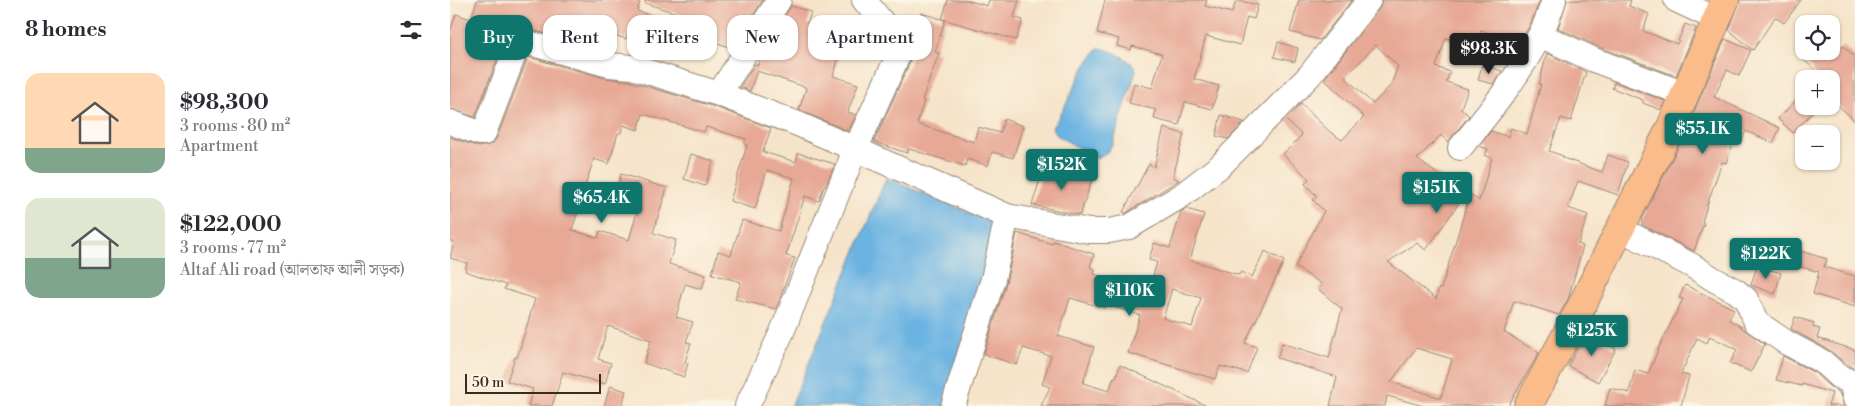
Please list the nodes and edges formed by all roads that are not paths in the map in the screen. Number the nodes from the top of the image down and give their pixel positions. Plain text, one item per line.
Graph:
1 (779, 0) edge
2 (864, 0) edge
3 (1369, 0) edge
4 (1554, 0) edge
5 (1676, 0) edge
6 (1720, 10) edge
7 (1540, 35) junction
8 (719, 94) junction
9 (1685, 94) junction
10 (450, 122) edge
11 (1460, 148) dead end
12 (854, 150) junction
13 (1007, 216) junction
14 (1620, 229) junction
15 (1855, 399) edge
16 (747, 406) edge
17 (953, 406) edge
18 (1528, 406) edge

1 - 8 street
2 - 12 street
3 - 13 street
4 - 7 street
5 - 6 street
6 - 9 main road
7 - 9 street
7 - 11 street
8 - 10 street
8 - 12 street
9 - 14 main road
12 - 13 street
12 - 16 street
13 - 17 street
14 - 15 street
14 - 18 main road

